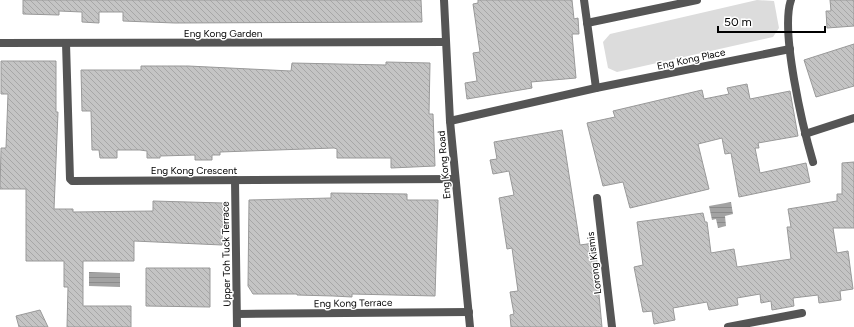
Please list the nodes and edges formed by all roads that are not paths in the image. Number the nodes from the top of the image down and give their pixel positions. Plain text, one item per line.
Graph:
1 (444, 0) edge
2 (584, 0) edge
3 (697, 0) edge
4 (791, 0) edge
5 (587, 23) junction
6 (446, 42) junction
7 (0, 43) edge
8 (66, 43) junction
9 (790, 49) junction
10 (596, 88) junction
11 (854, 118) edge
12 (450, 121) junction
13 (805, 134) junction
14 (813, 162) dead end
15 (455, 179) junction
16 (235, 180) junction
17 (597, 198) dead end
18 (470, 312) junction
19 (802, 313) dead end
20 (237, 314) junction
21 (237, 327) edge
22 (470, 327) edge
23 (612, 327) edge
24 (728, 327) edge

1 - 6 street, Eng Kong Road
2 - 5 street
3 - 5 street
4 - 9 street
5 - 10 street
6 - 8 street, Eng Kong Garden
6 - 12 street, Eng Kong Road
7 - 8 street, Eng Kong Garden
8 - 16 street, Eng Kong Crescent
9 - 10 street, Eng Kong Place
9 - 13 street
10 - 12 street, Eng Kong Place
11 - 13 street
12 - 15 street, Eng Kong Road
13 - 14 street
15 - 16 street, Eng Kong Crescent
15 - 18 street, Eng Kong Road
16 - 20 street, Upper Toh Tuck Terrace
17 - 23 street, Lorong Kismis
18 - 20 street, Eng Kong Terrace
18 - 22 street, Eng Kong Road
19 - 24 street
20 - 21 street, Upper Toh Tuck Terrace

